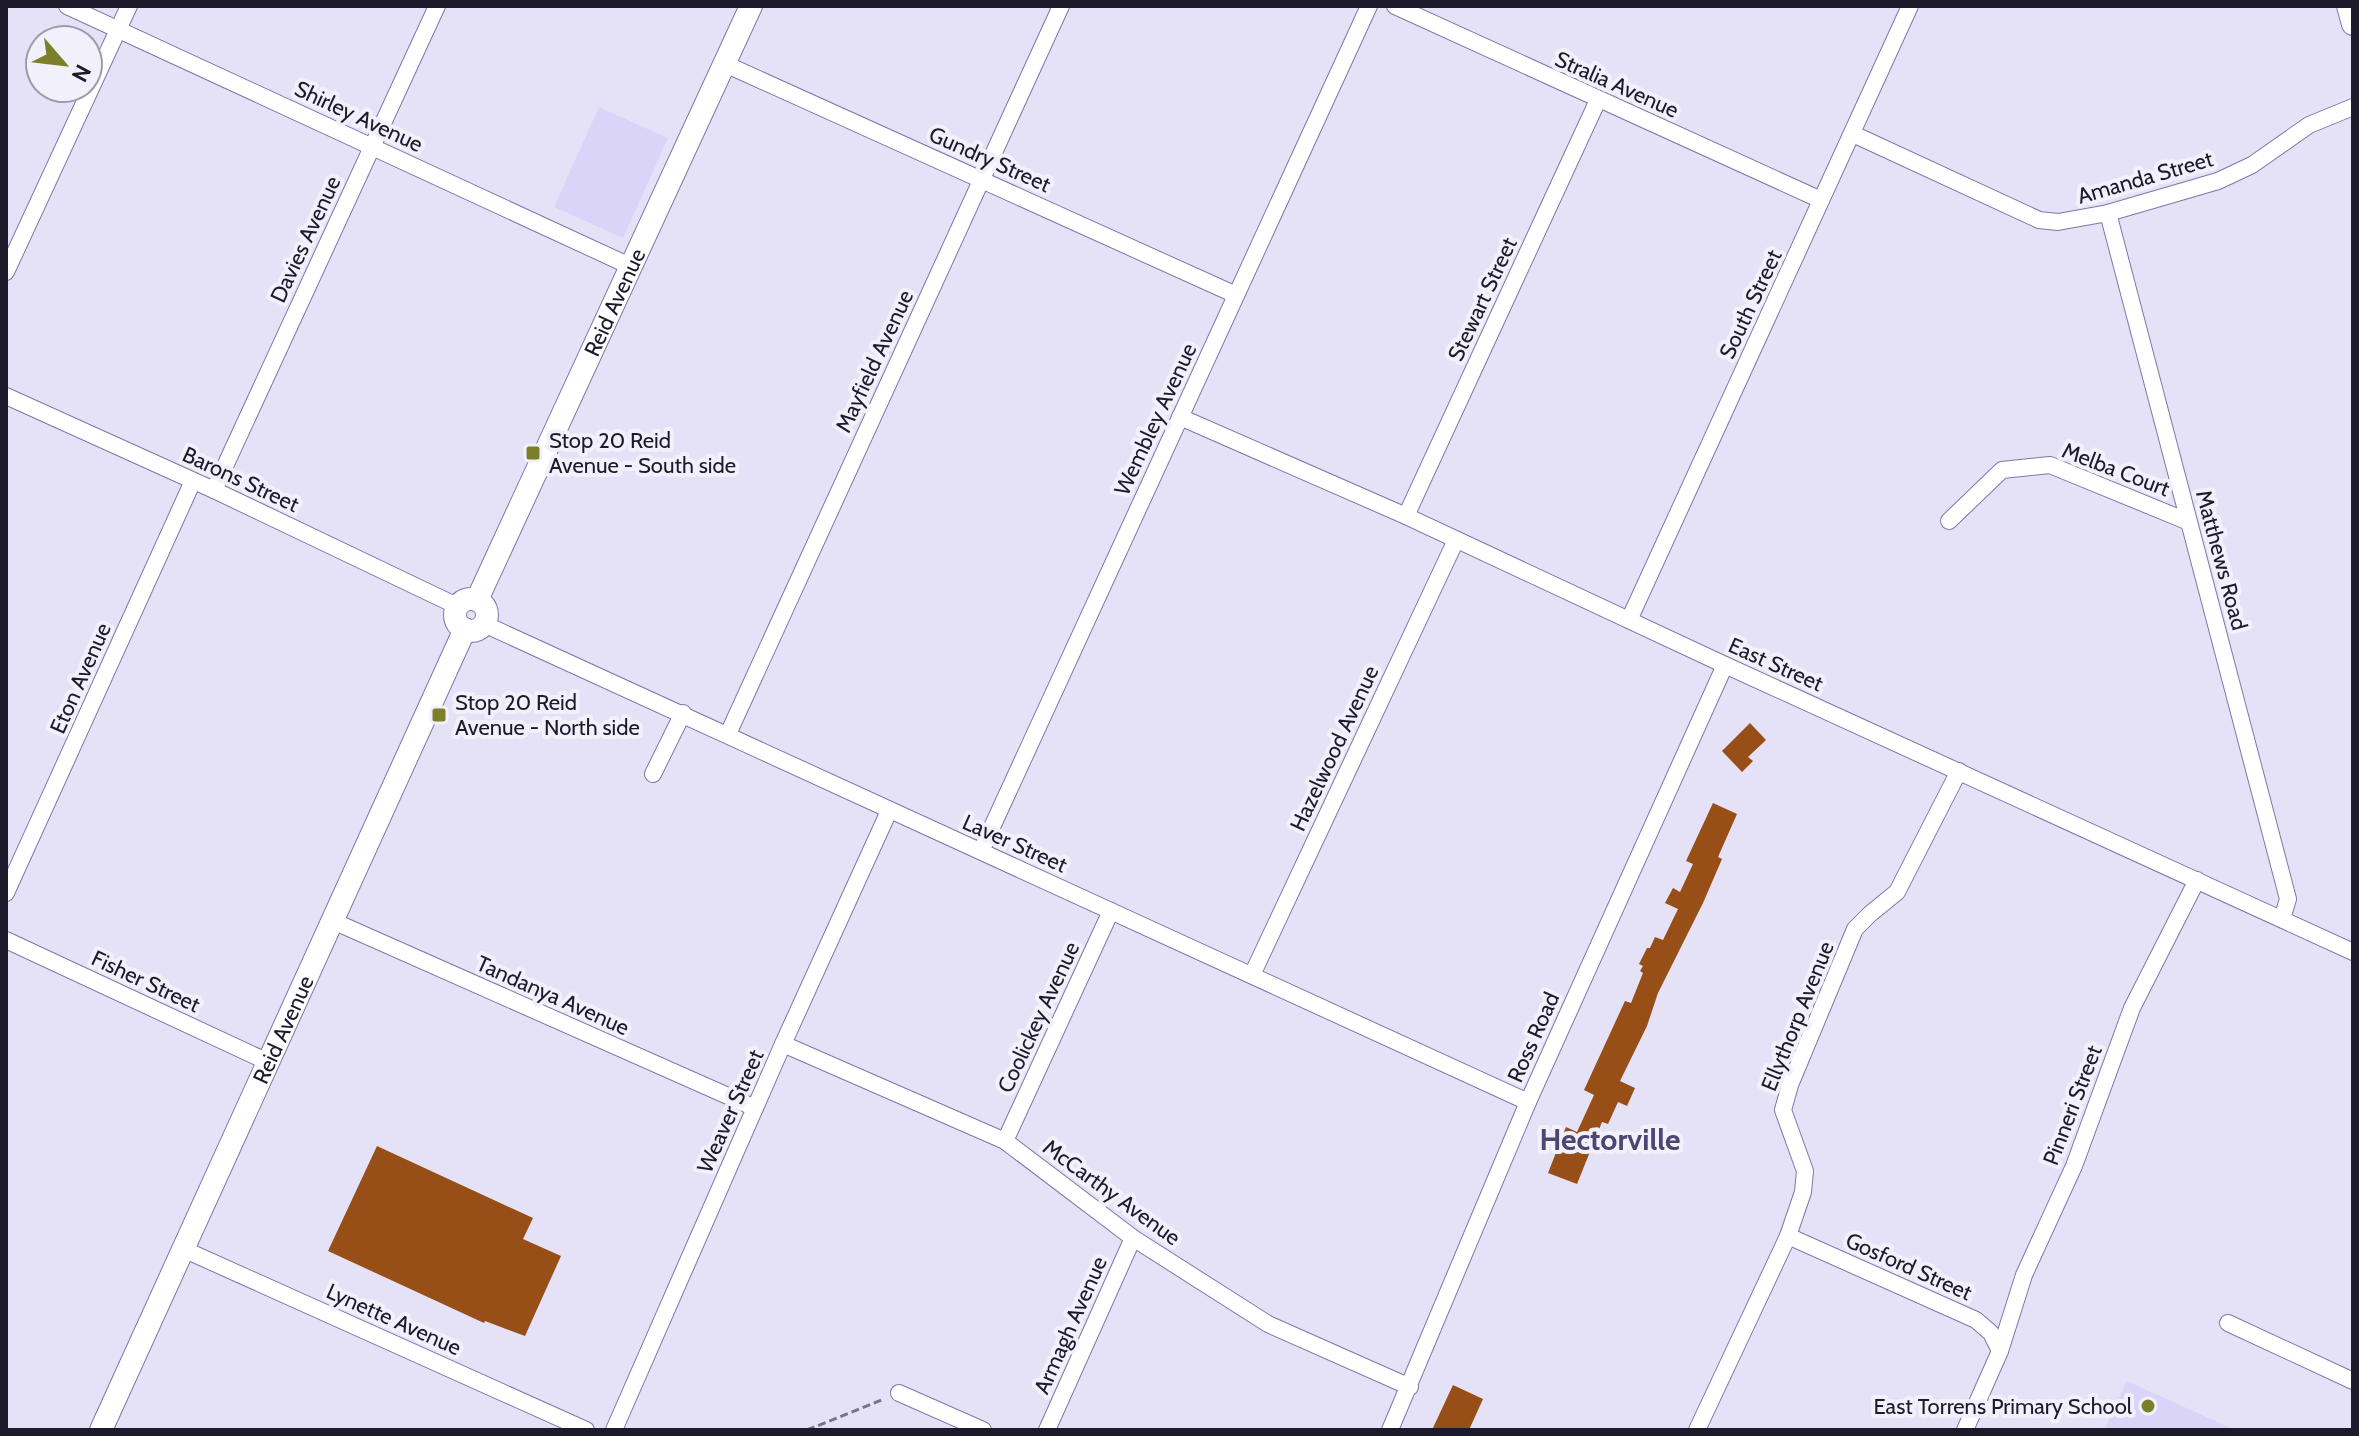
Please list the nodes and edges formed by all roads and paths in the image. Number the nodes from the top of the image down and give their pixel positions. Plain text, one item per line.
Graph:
1 (67, 6) edge
2 (129, 6) edge
3 (437, 6) edge
4 (751, 6) edge
5 (1061, 6) edge
6 (1369, 6) edge
7 (1395, 6) edge
8 (1910, 6) edge
9 (2348, 6) edge
10 (2353, 24) edge
11 (118, 29) junction
12 (725, 64) junction
13 (1598, 100) junction
14 (2353, 107) edge
15 (1853, 134) junction
16 (372, 146) junction
17 (982, 179) junction
18 (1821, 200) junction
19 (2108, 213) junction
20 (632, 267) junction
21 (6, 272) edge
22 (1236, 295) junction
23 (6, 396) edge
24 (1180, 417) junction
25 (193, 481) junction
26 (214, 490) junction
27 (1406, 516) junction
28 (1949, 521) dead end
29 (2189, 522) junction
30 (1456, 540) junction
31 (467, 603) junction
32 (1629, 620) junction
33 (474, 627) junction
34 (1725, 665) junction
35 (683, 713) junction
36 (728, 734) junction
37 (1959, 771) junction
38 (653, 774) dead end
39 (889, 811) junction
40 (981, 851) junction
41 (2197, 880) junction
42 (6, 893) edge
43 (1111, 911) junction
44 (2282, 919) junction
45 (333, 921) junction
46 (6, 940) edge
47 (2353, 952) edge
48 (1252, 975) junction
49 (783, 1044) junction
50 (268, 1062) junction
51 (1528, 1102) junction
52 (755, 1108) junction
53 (1005, 1141) junction
54 (1788, 1236) junction
55 (1133, 1238) junction
56 (183, 1249) junction
57 (2228, 1323) dead end
58 (2000, 1351) junction
59 (2353, 1381) edge
60 (1410, 1387) junction
61 (899, 1393) joint
62 (101, 1430) edge
63 (586, 1430) edge
64 (614, 1430) edge
65 (807, 1430) edge
66 (983, 1430) edge
67 (1047, 1430) edge
68 (1390, 1430) edge
69 (1697, 1430) edge
70 (1965, 1430) edge

1 - 11 street, Shirley Avenue
2 - 11 street
3 - 16 street, Davies Avenue
4 - 12 street, Reid Avenue
5 - 17 street, Mayfield Avenue
6 - 22 street, Wembley Avenue
7 - 13 street, Stralia Avenue
8 - 15 street, South Street
9 - 10 street
11 - 16 street, Shirley Avenue
11 - 21 street
12 - 17 street, Gundry Street
12 - 20 street, Reid Avenue
13 - 18 street, Stralia Avenue
13 - 27 street, Stewart Street
14 - 19 street, Amanda Street
15 - 18 street, South Street
15 - 19 street, Amanda Street
16 - 20 street, Shirley Avenue
16 - 26 street, Davies Avenue
17 - 22 street, Gundry Street
17 - 36 street, Mayfield Avenue
18 - 32 street, South Street
19 - 29 street, Matthews Road
20 - 31 street, Reid Avenue
22 - 24 street, Wembley Avenue
23 - 25 street, Barons Street
24 - 27 street, East Street
24 - 40 street, Wembley Avenue
25 - 26 street, Barons Street
25 - 42 street, Eton Avenue
26 - 31 street, Barons Street
27 - 30 street, East Street
28 - 29 street, Melba Court
29 - 44 street, Matthews Road
30 - 32 street, East Street
30 - 48 street, Hazelwood Avenue
31 - 33 street
32 - 34 street, East Street
33 - 35 street, Laver Street
33 - 45 street, Reid Avenue
34 - 37 street, East Street
34 - 51 street, Ross Road
35 - 36 street, Laver Street
35 - 38 street
36 - 39 street, Laver Street
37 - 41 street, East Street
37 - 54 street, Ellythorp Avenue
39 - 40 street, Laver Street
39 - 49 street, Weaver Street
40 - 43 street, Laver Street
41 - 44 street, East Street
41 - 58 street, Pinneri Street
43 - 48 street, Laver Street
43 - 53 street, Coolickey Avenue
44 - 47 street, East Street
45 - 50 street, Reid Avenue
45 - 52 street, Tandanya Avenue
46 - 50 street, Fisher Street
48 - 51 street, Laver Street
49 - 52 street, Weaver Street
49 - 53 street, McCarthy Avenue
50 - 56 street, Reid Avenue
51 - 60 street, Ross Road
52 - 64 street, Weaver Street
53 - 55 street, McCarthy Avenue
54 - 58 street, Gosford Street
54 - 69 street, Ellythorp Avenue
55 - 60 street, McCarthy Avenue
55 - 67 street, Armagh Avenue
56 - 62 street, Reid Avenue
56 - 63 street, Lynette Avenue
57 - 59 street
58 - 70 street, Pinneri Street
60 - 68 street, Ross Road
61 - 65 path
61 - 66 street

